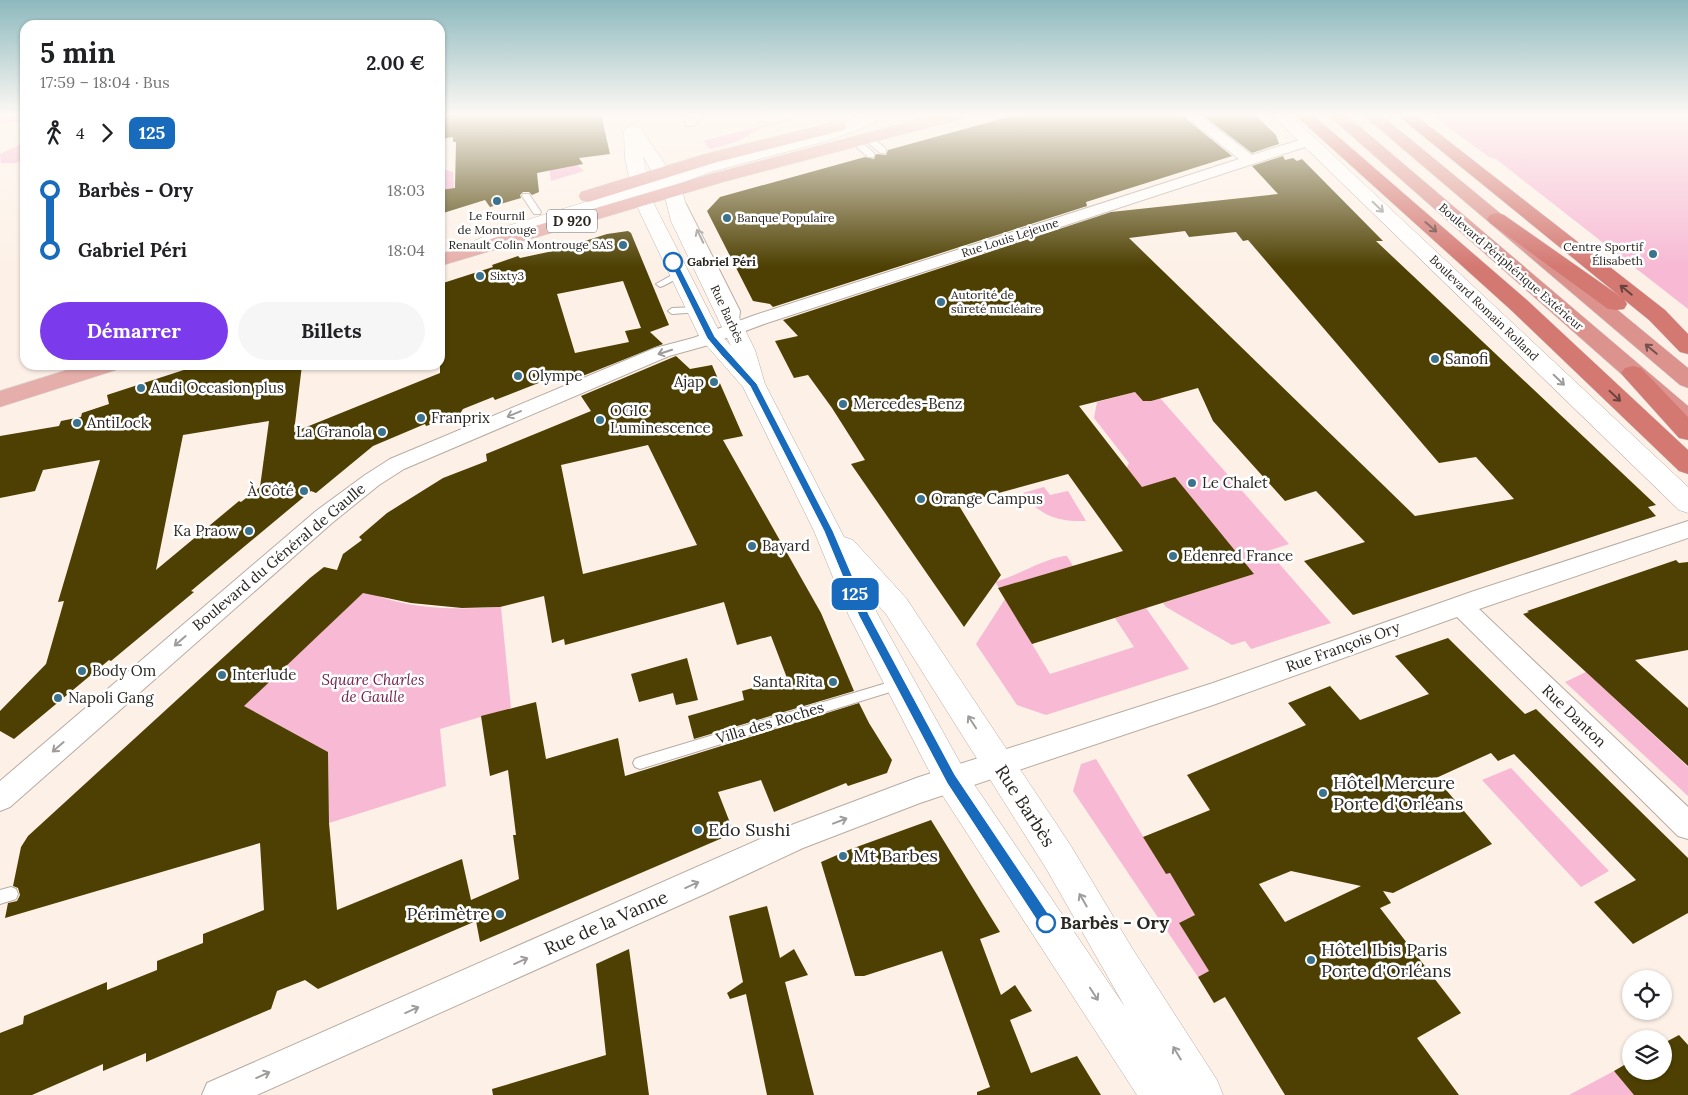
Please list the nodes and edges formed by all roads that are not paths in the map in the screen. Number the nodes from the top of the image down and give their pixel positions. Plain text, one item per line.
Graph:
1 (636, 165) edge
2 (658, 165) edge
3 (698, 165) edge
4 (755, 165) edge
5 (1234, 165) edge
6 (1334, 165) edge
7 (1360, 165) edge
8 (1394, 165) edge
9 (1432, 165) edge
10 (1468, 165) edge
11 (668, 181) junction
12 (641, 190) junction
13 (1497, 219) junction
14 (445, 242) edge
15 (445, 258) edge
16 (680, 274) junction
17 (660, 284) dead end
18 (697, 310) junction
19 (672, 311) dead end
20 (735, 329) junction
21 (711, 338) junction
22 (1688, 347) edge
23 (1688, 356) edge
24 (44, 370) edge
25 (92, 370) edge
26 (1633, 373) junction
27 (1688, 380) edge
28 (0, 384) edge
29 (753, 384) junction
30 (0, 399) edge
31 (1688, 419) edge
32 (1688, 432) edge
33 (1688, 466) edge
34 (1688, 503) edge
35 (1688, 529) edge
36 (828, 531) junction
37 (1461, 606) junction
38 (900, 684) junction
39 (640, 763) dead end
40 (998, 763) junction
41 (951, 779) junction
42 (0, 798) edge
43 (1688, 826) edge
44 (219, 1095) edge
45 (1161, 1095) edge
46 (1202, 1095) edge

1 - 12 main road, Rue Barbès
2 - 11 main road
3 - 11 main road, D 920
4 - 11 main road, D 920
5 - 20 street, Rue Louis Lejeune
6 -> 34 main road, Boulevard Romain Rolland
7 -> 33 highway
8 - 26 highway, Boulevard Périphérique Extérieur
9 - 13 highway
22 -> 10 highway
11 - 12 main road, D 920
20 -> 11 main road, Rue Barbès
12 - 14 main road, D 920
12 - 15 main road, D 920
12 - 16 main road, Rue Barbès
13 - 23 highway
27 -> 13 highway
16 - 17 lane
16 - 18 main road, Rue Barbès
18 - 19 lane
18 - 21 main road, Rue Barbès
20 - 21 street, Rue Louis Lejeune
20 - 29 main road, Rue Barbès
21 - 29 main road, Rue Barbès
21 -> 42 street, Boulevard du Général de Gaulle
24 - 28 main road
25 - 30 main road
26 - 31 highway, Boulevard Périphérique Extérieur
26 - 32 highway
29 - 36 main road, Rue Barbès
35 - 37 street, Rue François Ory
36 - 38 main road, Rue Barbès
40 -> 36 main road, Rue Barbès
37 - 40 street, Rue François Ory
37 - 43 street, Rue Danton
38 - 39 lane, Villa des Roches
38 - 41 main road, Rue Barbès
40 - 41 street, Rue de la Vanne
46 -> 40 main road, Rue Barbès
44 -> 41 street, Rue de la Vanne
41 -> 45 main road, Rue Barbès

